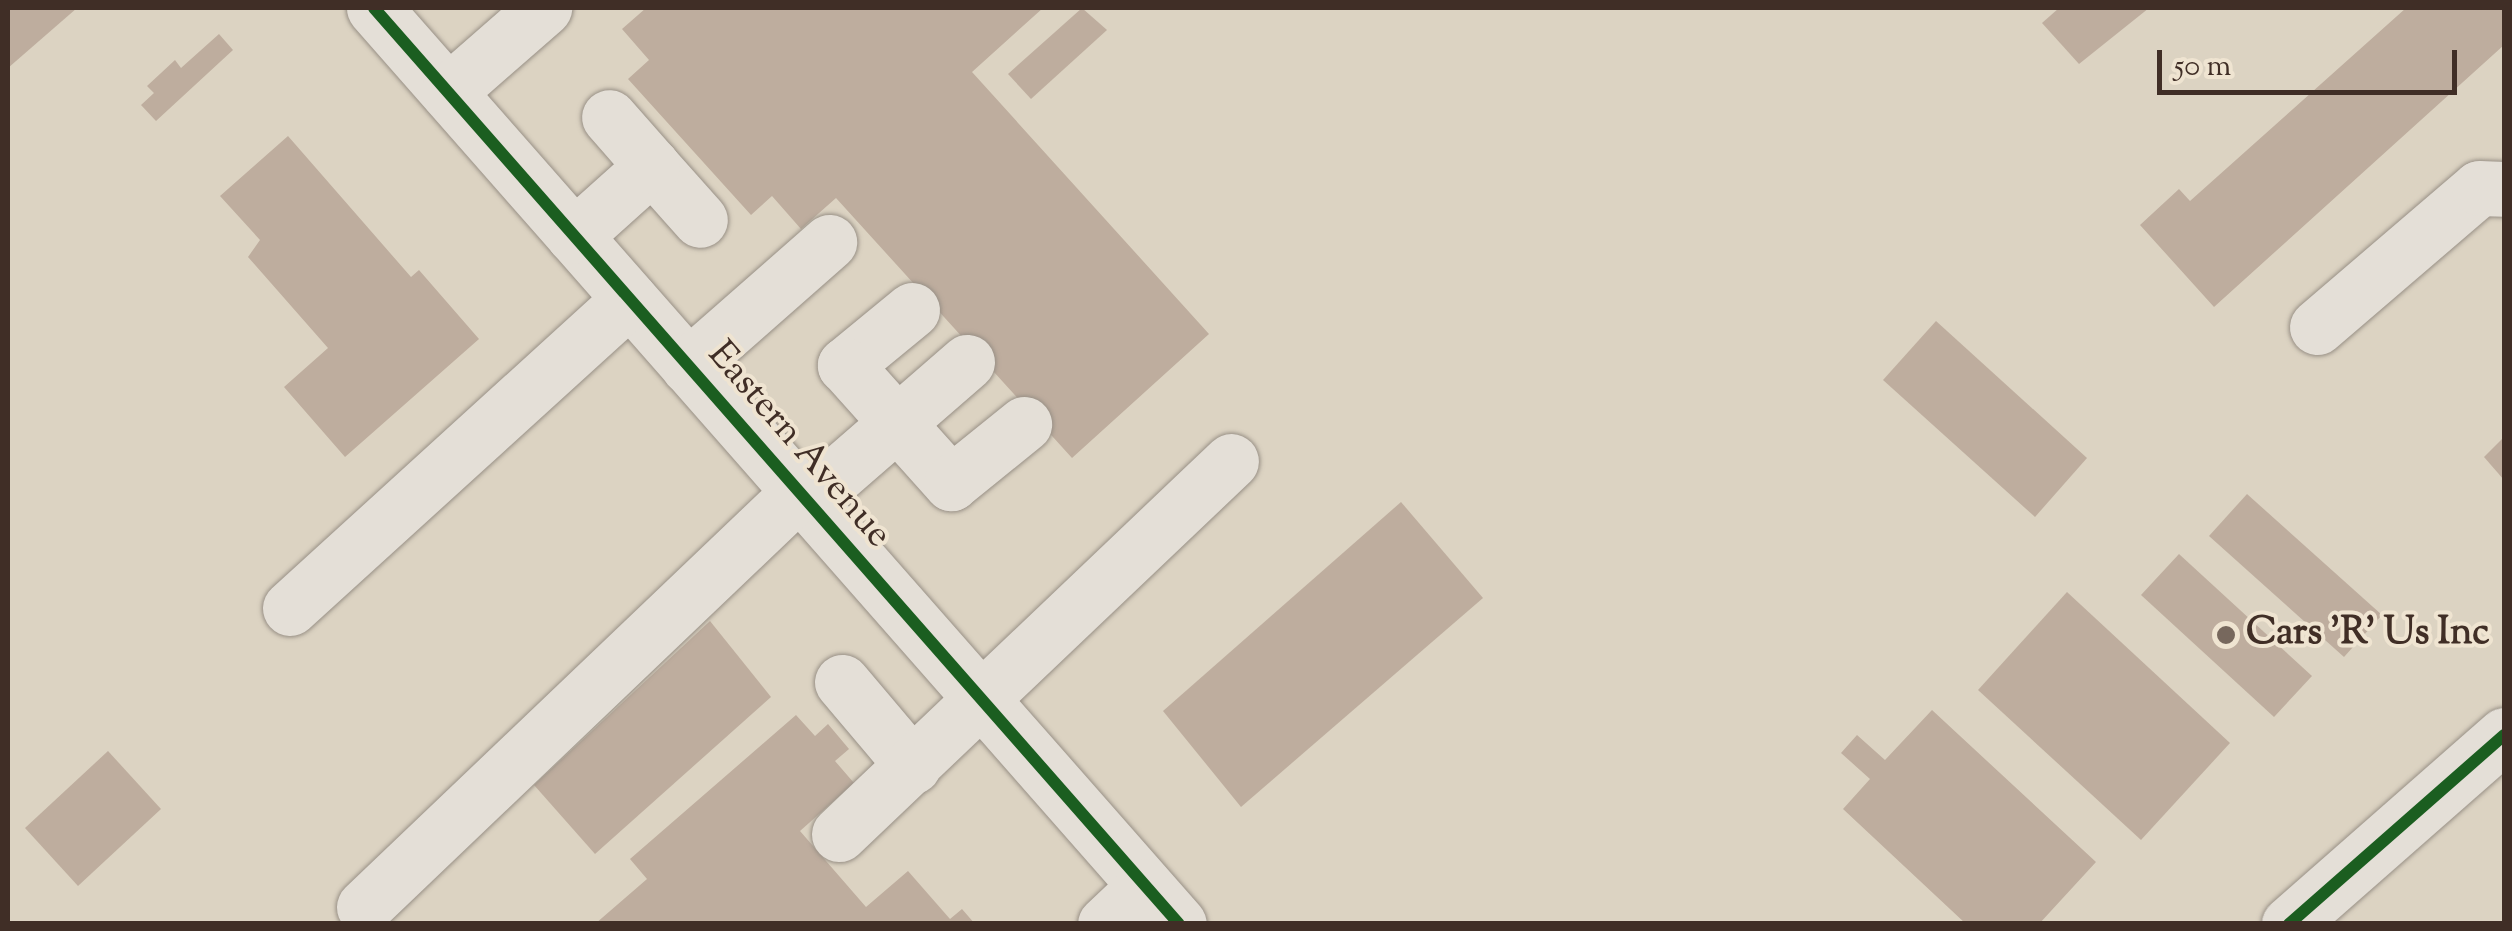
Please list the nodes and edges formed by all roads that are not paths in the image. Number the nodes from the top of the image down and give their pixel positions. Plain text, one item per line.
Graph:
1 (374, 8) edge
2 (544, 8) edge
3 (448, 92) junction
4 (610, 116) dead end
5 (652, 166) junction
6 (2504, 189) edge
7 (700, 220) dead end
8 (574, 236) junction
9 (829, 242) dead end
10 (630, 299) junction
11 (912, 310) dead end
12 (2317, 327) dead end
13 (967, 362) dead end
14 (688, 366) junction
15 (896, 424) junction
16 (1024, 424) dead end
17 (1232, 461) dead end
18 (803, 497) junction
19 (290, 608) dead end
20 (842, 682) dead end
21 (983, 702) junction
22 (2504, 735) edge
23 (913, 766) junction
24 (839, 834) dead end
25 (1162, 904) edge
26 (364, 907) dead end
27 (1105, 924) edge
28 (2289, 924) edge

1 - 3 street, Eastern Avenue
2 - 3 street
3 - 8 street, Eastern Avenue
4 - 5 street
5 - 7 street
5 - 8 street
6 - 12 street
8 - 10 street, Eastern Avenue
9 - 14 street
10 - 14 street, Eastern Avenue
10 - 19 street
11 - 15 street
13 - 15 street
14 - 18 street, Eastern Avenue
15 - 16 street
15 - 18 street
17 - 21 street
18 - 21 street, Eastern Avenue
18 - 26 street
20 - 23 street
21 - 23 street
21 - 25 street, Eastern Avenue
22 - 28 street
23 - 24 street
25 - 27 street

